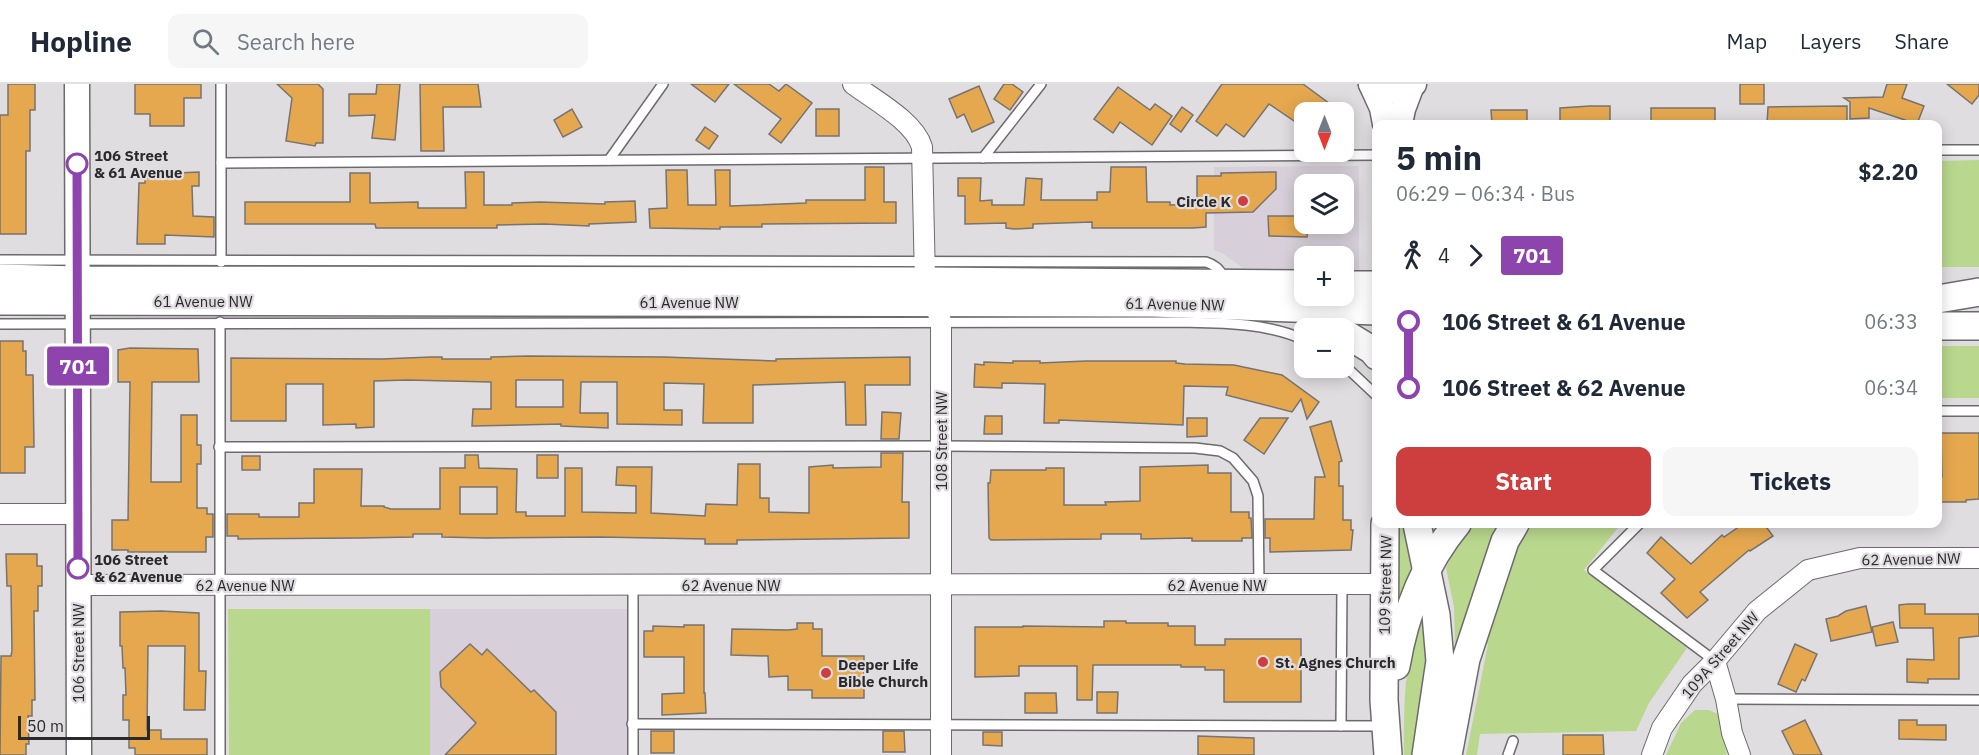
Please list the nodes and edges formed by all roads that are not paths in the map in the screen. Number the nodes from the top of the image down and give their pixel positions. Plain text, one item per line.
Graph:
1 (77, 84) edge
2 (221, 84) edge
3 (663, 84) edge
4 (853, 84) edge
5 (1041, 84) edge
6 (1371, 84) edge
7 (1413, 85) edge
8 (1384, 120) edge
9 (1401, 120) edge
10 (1942, 150) edge
11 (1979, 150) edge
12 (1372, 155) edge
13 (983, 158) junction
14 (923, 159) junction
15 (609, 160) junction
16 (221, 163) junction
17 (0, 260) edge
18 (221, 262) junction
19 (0, 278) edge
20 (1294, 285) edge
21 (1354, 285) edge
22 (1372, 285) edge
23 (1942, 285) edge
24 (1979, 285) edge
25 (78, 291) junction
26 (930, 291) junction
27 (1979, 292) edge
28 (1227, 294) junction
29 (1942, 298) edge
30 (0, 301) edge
31 (1372, 310) edge
32 (1301, 318) edge
33 (220, 322) junction
34 (0, 324) edge
35 (1942, 326) edge
36 (1979, 326) edge
37 (1294, 337) edge
38 (1354, 339) edge
39 (1372, 350) edge
40 (1354, 374) edge
41 (1372, 391) edge
42 (1942, 411) edge
43 (1979, 411) edge
44 (941, 446) junction
45 (219, 447) junction
46 (0, 514) edge
47 (79, 514) junction
48 (1385, 528) edge
49 (1418, 528) edge
50 (1454, 528) edge
51 (1513, 528) edge
52 (1635, 528) edge
53 (1979, 558) edge
54 (1427, 566) junction
55 (1808, 570) joint
56 (633, 584) junction
57 (1342, 584) junction
58 (1384, 584) junction
59 (78, 585) junction
60 (221, 585) junction
61 (941, 585) junction
62 (1259, 585) junction
63 (1714, 661) junction
64 (1726, 699) junction
65 (1979, 700) edge
66 (632, 724) junction
67 (941, 724) junction
68 (1341, 726) junction
69 (1386, 726) junction
70 (1514, 741) dead end
71 (79, 755) edge
72 (220, 755) edge
73 (633, 755) edge
74 (941, 755) edge
75 (1388, 755) edge
76 (1426, 755) edge
77 (1448, 755) edge
78 (1508, 755) edge
79 (1652, 755) edge
80 (1740, 755) edge

1 - 25 street, 106 Street NW
2 - 16 lane
3 - 15 lane
4 - 14 street, 108 Street NW
5 - 13 lane
6 - 7 street
6 - 8 street
7 - 9 street
10 - 11 lane
12 - 13 lane
13 - 14 lane
14 - 15 lane
14 - 26 street, 108 Street NW
15 - 16 lane
16 - 18 lane
17 - 25 lane, 61 Avenue NW
18 - 25 lane, 61 Avenue NW
18 - 26 lane, 61 Avenue NW
19 - 25 main road, 61 Avenue NW
20 - 28 main road, 61 Avenue NW
21 - 22 main road
23 - 24 main road
25 - 26 main road, 61 Avenue NW
25 - 30 main road, 61 Avenue NW
25 - 33 lane, 61 Avenue NW
25 - 34 lane, 61 Avenue NW
25 - 47 street, 106 Street NW
26 - 28 main road, 61 Avenue NW
26 - 28 lane, 61 Avenue NW
26 - 33 lane, 61 Avenue NW
26 - 37 lane, 61 Avenue NW
26 - 44 street, 108 Street NW
27 - 29 main road
28 - 31 main road, 61 Avenue NW
28 - 32 main road
33 - 45 lane
35 - 36 main road
38 - 39 main road
40 - 41 lane
42 - 43 lane
44 - 45 lane
44 - 61 street, 108 Street NW
44 - 62 lane
45 - 60 lane
46 - 47 street
47 - 59 street, 106 Street NW
48 - 58 main road, 109 Street NW
49 - 54 main road
50 - 54 main road
51 - 77 main road
52 - 63 lane
53 - 55 street, 62 Avenue NW
54 - 69 main road
54 - 76 main road
55 - 63 street, 109A Street NW
56 - 60 street, 62 Avenue NW
56 - 61 street, 62 Avenue NW
56 - 66 lane
57 - 58 street, 62 Avenue NW
57 - 62 street, 62 Avenue NW
57 - 68 lane
58 - 69 main road, 109 Street NW
59 - 60 street, 62 Avenue NW
59 - 71 street, 106 Street NW
60 - 72 lane
61 - 62 street, 62 Avenue NW
61 - 67 street, 108 Street NW
63 - 64 street
63 - 79 street, 109A Street NW
64 - 65 lane
64 - 80 street
66 - 67 lane
66 - 73 lane
67 - 68 lane
67 - 74 street, 108 Street NW
68 - 69 lane
69 - 75 main road, 109 Street NW
70 - 78 lane

